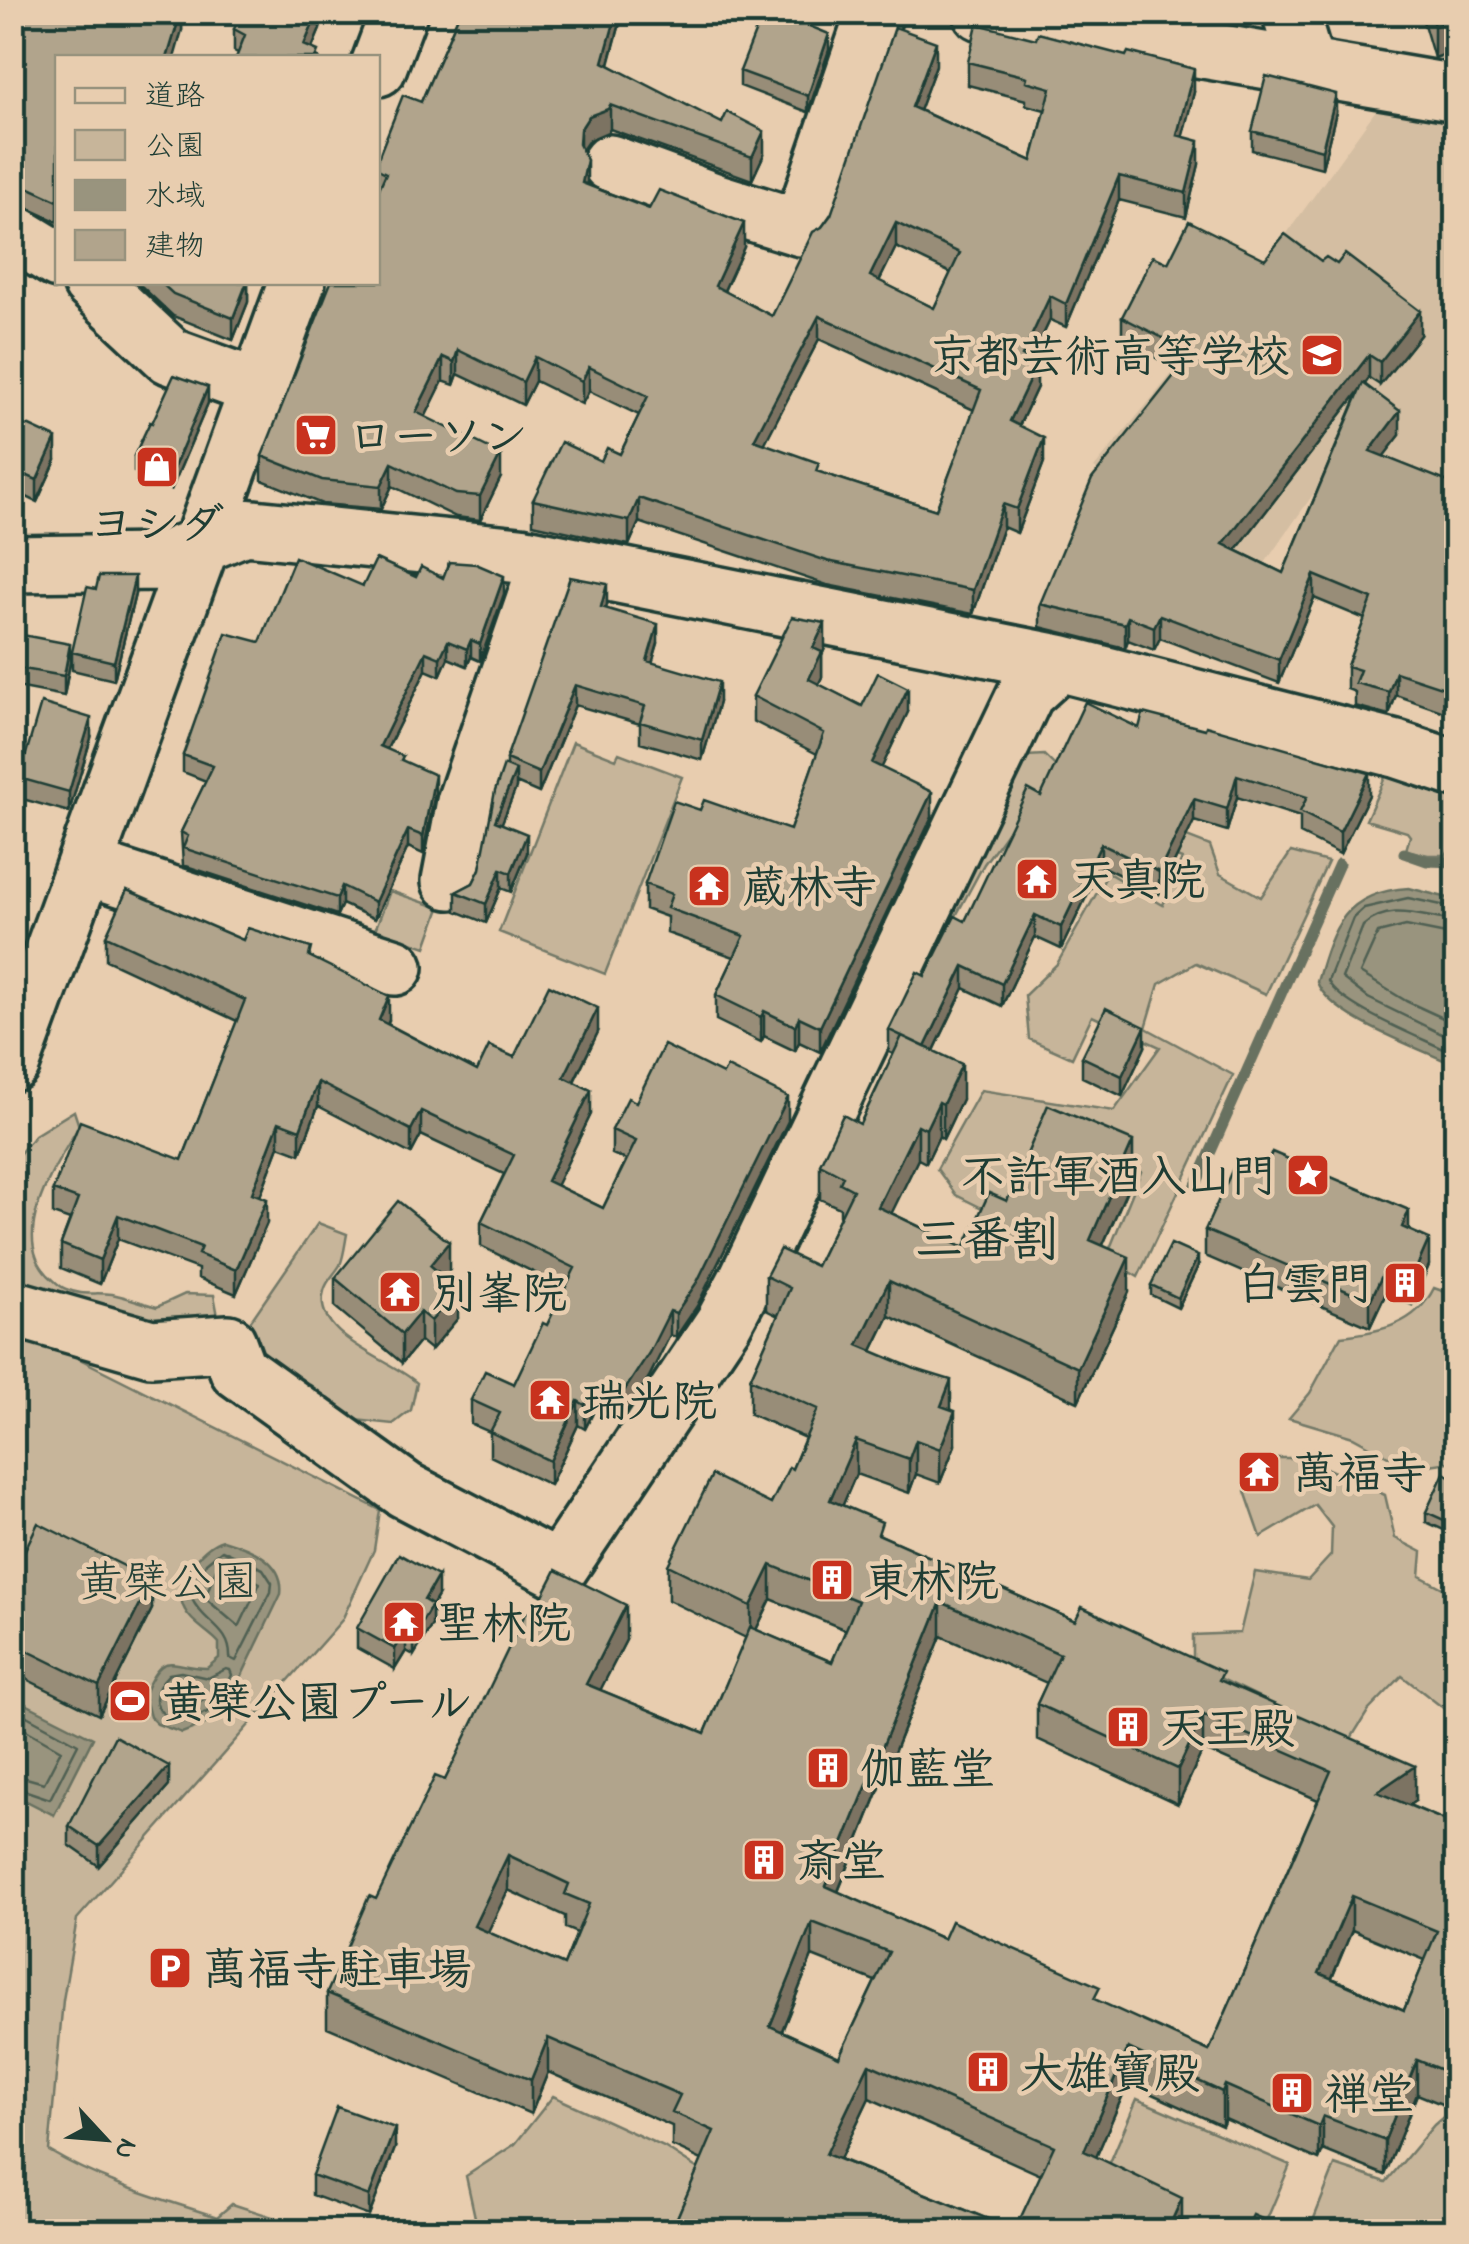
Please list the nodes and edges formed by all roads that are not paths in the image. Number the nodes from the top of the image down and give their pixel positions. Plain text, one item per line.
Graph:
1 (399, 12) edge
2 (876, 12) edge
3 (981, 12) edge
4 (1290, 12) edge
5 (1168, 27) edge
6 (380, 63) edge
7 (1306, 66) junction
8 (1456, 93) edge
9 (610, 162) dead end
10 (12, 232) edge
11 (55, 258) edge
12 (94, 285) edge
13 (296, 285) edge
14 (258, 388) junction
15 (202, 544) junction
16 (548, 561) junction
17 (12, 564) edge
18 (1060, 663) junction
19 (1456, 769) edge
20 (84, 866) junction
21 (450, 881) dead end
22 (395, 966) dead end
23 (12, 1064) edge
24 (12, 1308) edge

1 - 6 street
2 - 9 street
3 - 5 street
4 - 7 street
5 - 7 street
7 - 8 street
10 - 11 street
12 - 14 street
13 - 14 street
14 - 15 street
15 - 16 street
15 - 17 street
15 - 20 street
16 - 18 street
16 - 21 street
18 - 19 street
18 - 24 street
20 - 22 street
20 - 23 street

